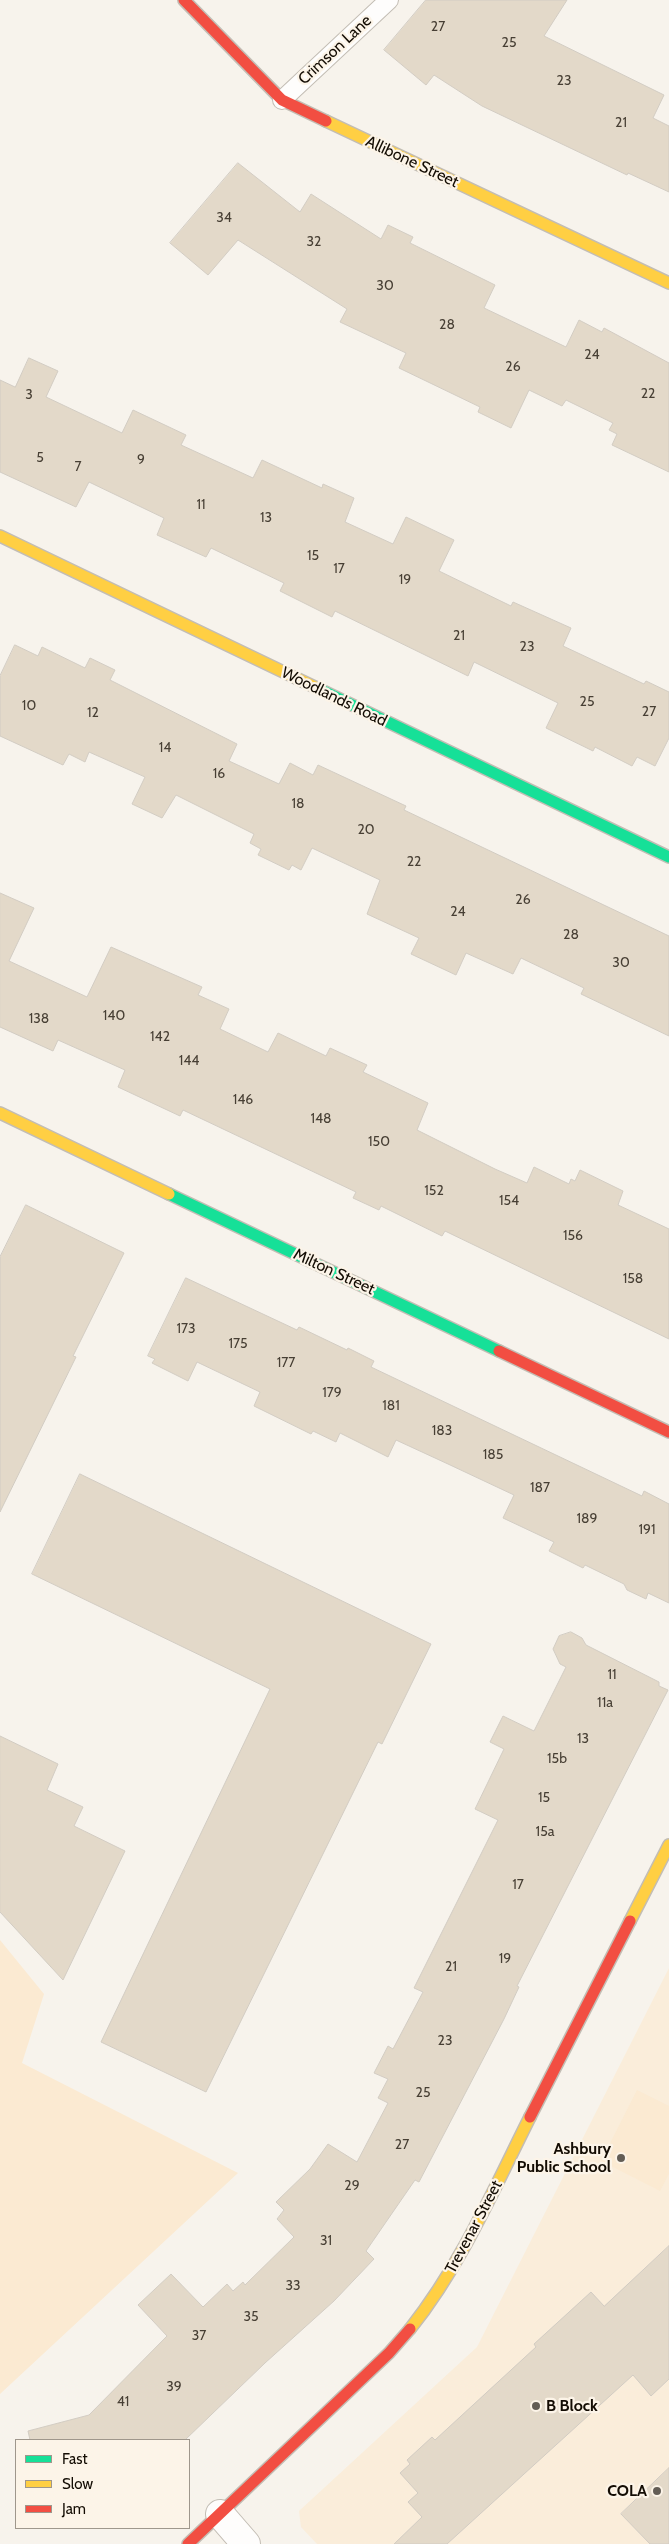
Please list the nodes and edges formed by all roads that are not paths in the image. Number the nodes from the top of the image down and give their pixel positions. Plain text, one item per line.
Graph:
1 (184, 0) edge
2 (389, 0) edge
3 (282, 100) junction
4 (669, 283) edge
5 (0, 536) edge
6 (669, 857) edge
7 (0, 1113) edge
8 (669, 1432) edge
9 (669, 1845) edge
10 (220, 2514) junction
11 (188, 2544) edge
12 (246, 2544) edge

1 - 3 street, Allibone Street
2 - 3 lane, Crimson Lane
3 - 4 street, Allibone Street
5 - 6 street, Woodlands Road
7 - 8 street, Milton Street
9 - 10 street, Trevenar Street
10 - 11 street, Trevenar Street
10 - 12 street

